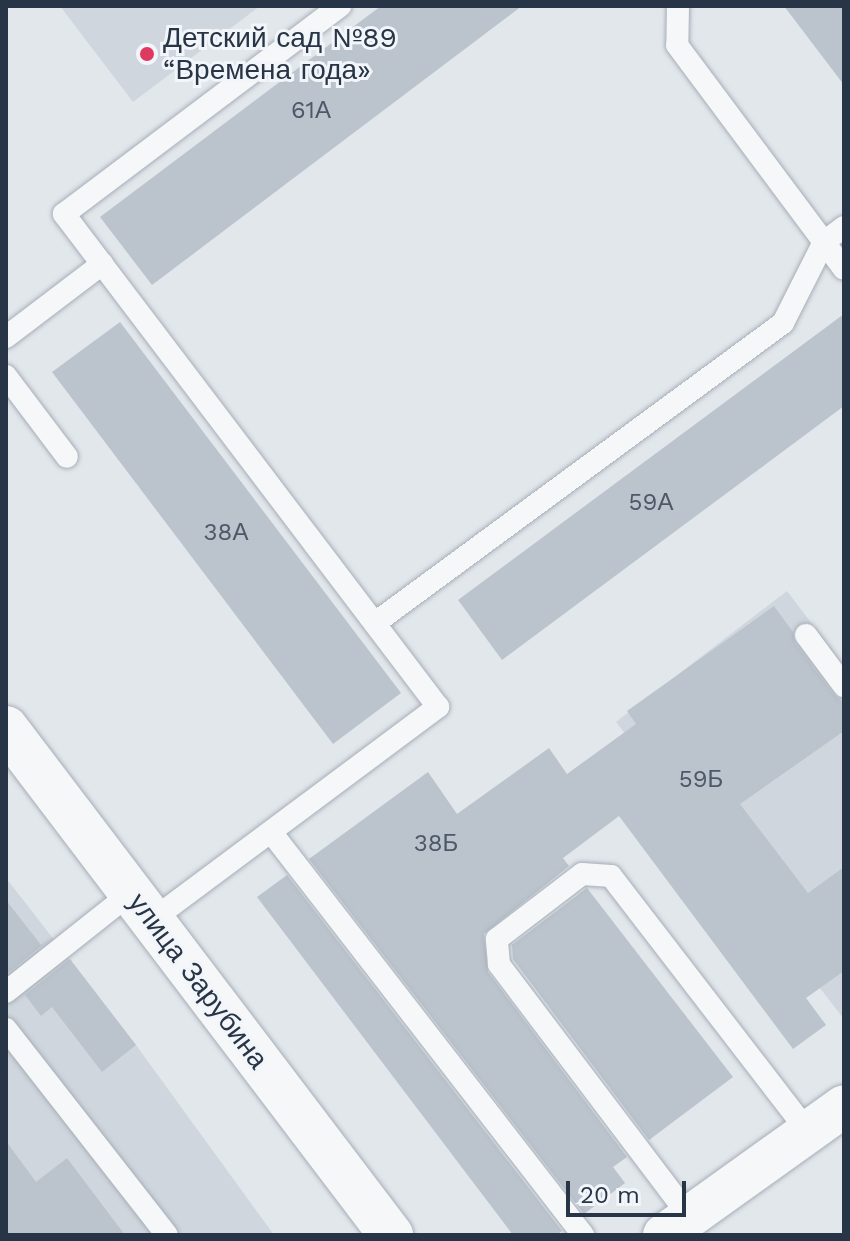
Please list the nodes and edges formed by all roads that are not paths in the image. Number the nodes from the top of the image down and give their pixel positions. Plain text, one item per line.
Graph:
1 (340, 6) edge
2 (678, 6) edge
3 (844, 227) edge
4 (824, 242) junction
5 (102, 264) junction
6 (844, 269) edge
7 (6, 337) edge
8 (6, 376) edge
9 (67, 457) dead end
10 (375, 623) junction
11 (806, 635) dead end
12 (844, 686) edge
13 (6, 728) edge
14 (271, 832) junction
15 (142, 907) junction
16 (6, 992) edge
17 (6, 1029) edge
18 (844, 1106) edge
19 (808, 1132) junction
20 (677, 1226) edge
21 (167, 1235) edge
22 (391, 1235) edge
23 (583, 1235) edge

1 - 5 lane
2 - 4 lane
3 - 4 lane
4 - 6 lane
4 - 10 lane
5 - 7 lane
5 - 10 lane
8 - 9 lane
10 - 14 lane
11 - 12 lane
13 - 15 street, улица Зарубина
14 - 15 lane
14 - 23 lane
15 - 16 lane
15 - 22 street, улица Зарубина
17 - 21 lane
18 - 19 street
19 - 20 street
19 - 20 lane

